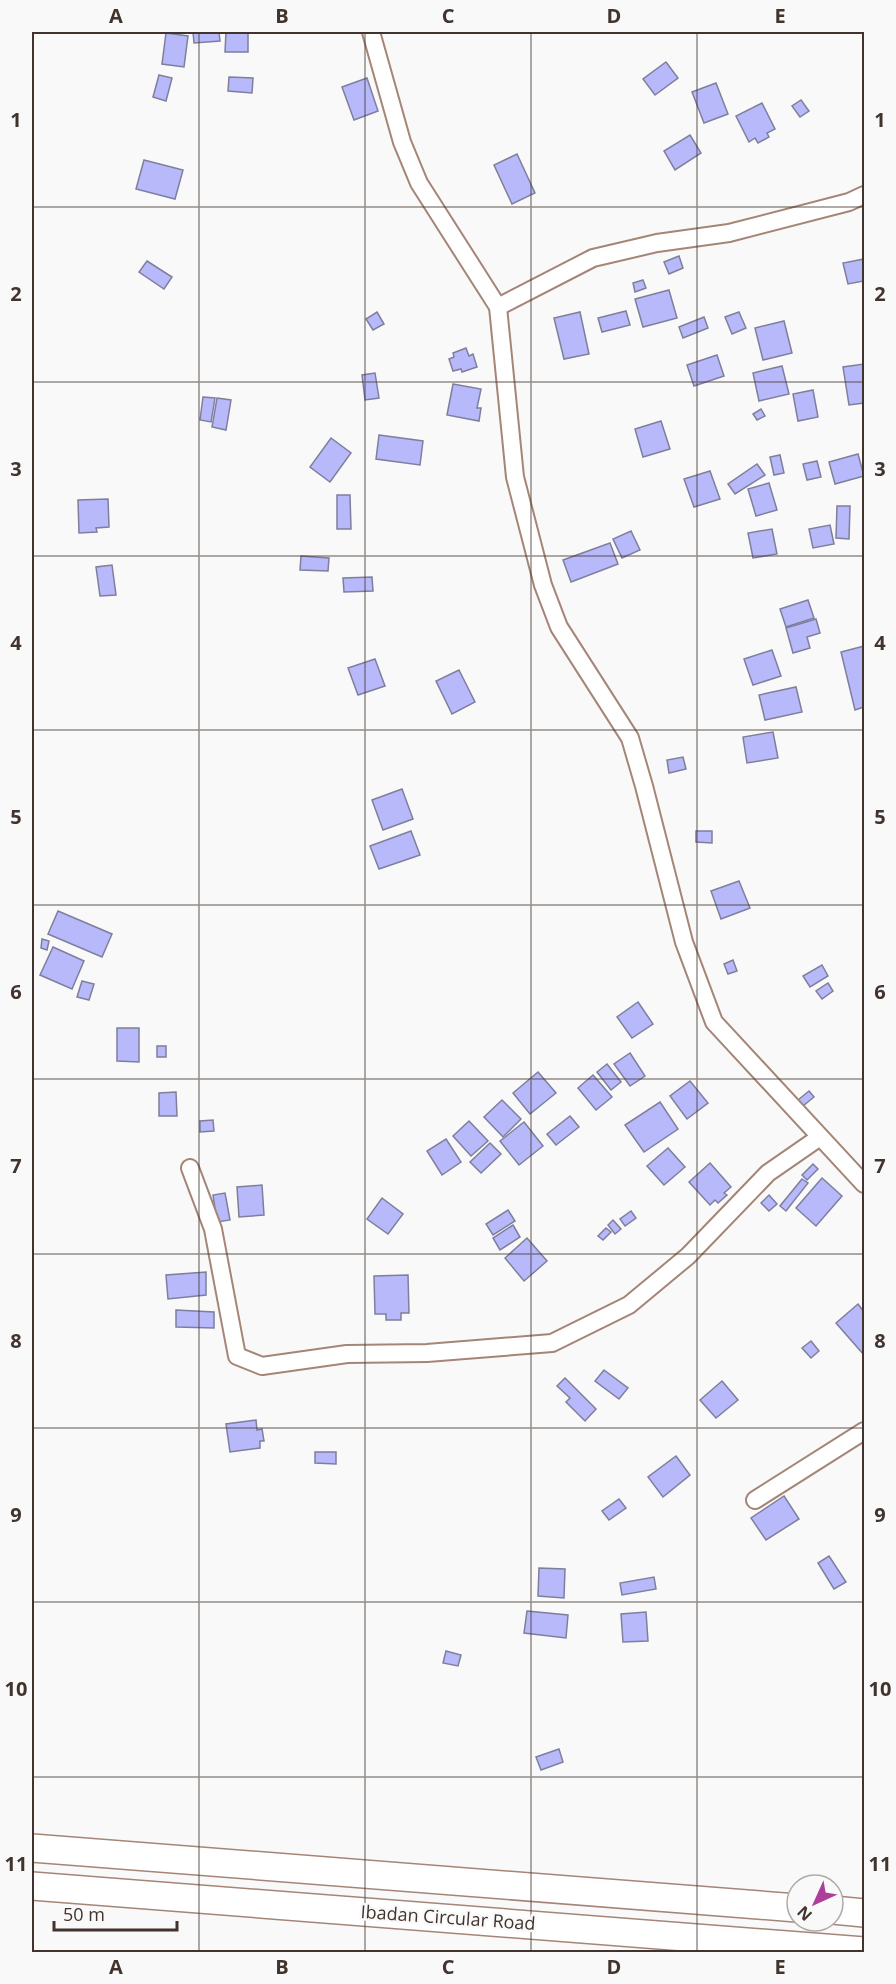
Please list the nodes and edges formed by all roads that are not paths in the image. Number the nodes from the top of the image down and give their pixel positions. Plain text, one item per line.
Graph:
1 (370, 32) edge
2 (864, 195) edge
3 (498, 308) junction
4 (820, 1137) junction
5 (190, 1168) dead end
6 (864, 1184) edge
7 (864, 1431) edge
8 (755, 1500) dead end
9 (32, 1848) edge
10 (32, 1886) edge
11 (785, 1907) edge
12 (845, 1911) edge
13 (864, 1913) edge
14 (864, 1951) edge

1 - 3 street
2 - 3 street
3 - 4 street
4 - 5 street
4 - 6 street
7 - 8 street
9 - 11 highway, Ibadan Circular Road
10 - 14 highway, Ibadan Circular Road
12 - 13 highway

